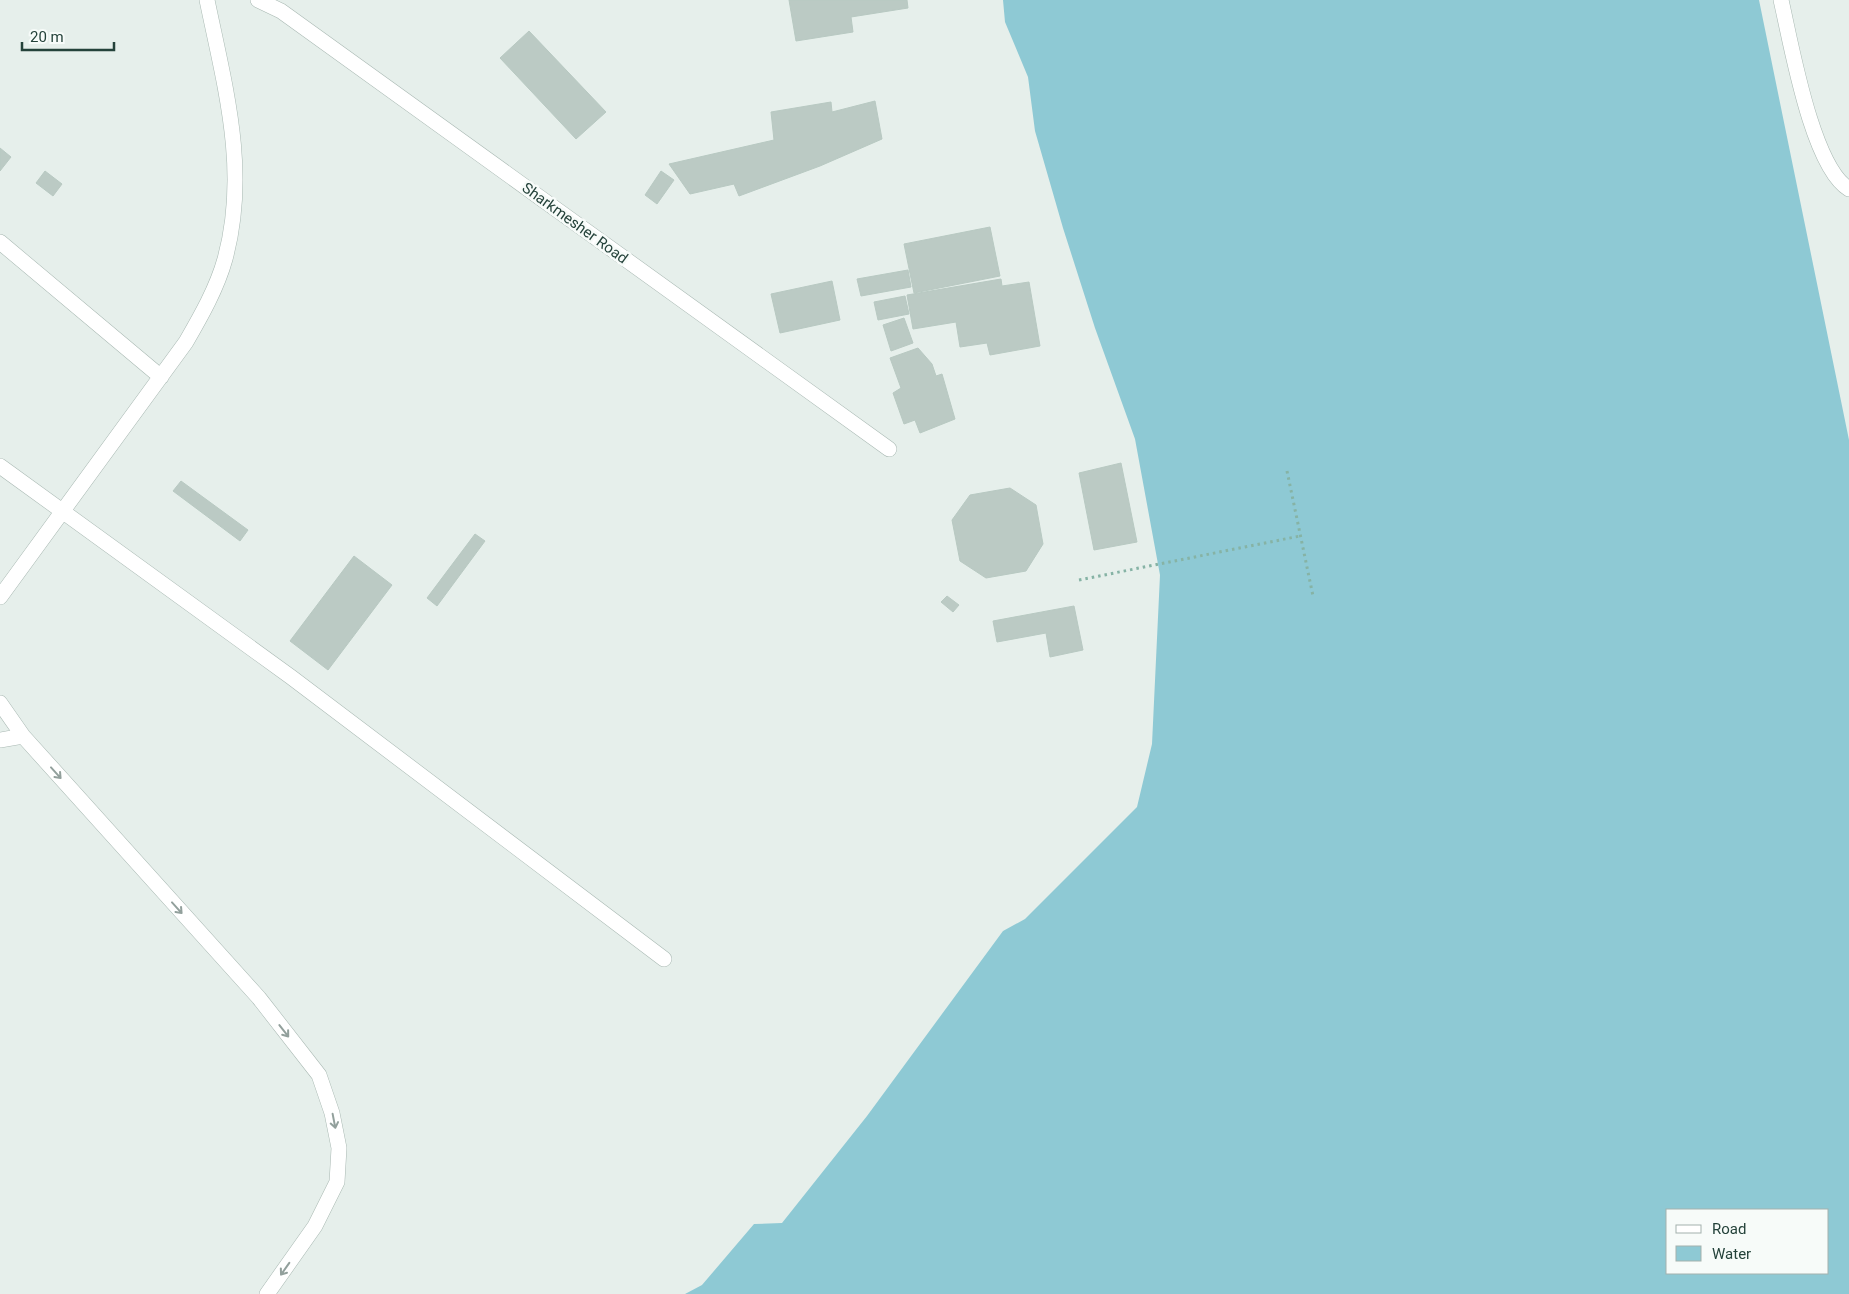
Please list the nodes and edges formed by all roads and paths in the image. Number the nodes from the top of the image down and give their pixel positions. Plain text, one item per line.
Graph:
1 (207, 0) edge
2 (258, 0) edge
3 (1781, 0) edge
4 (1849, 189) edge
5 (0, 242) edge
6 (161, 377) junction
7 (889, 448) dead end
8 (0, 466) edge
9 (1287, 471) dead end
10 (63, 512) junction
11 (1300, 536) junction
12 (1079, 580) dead end
13 (1313, 596) dead end
14 (0, 597) edge
15 (0, 703) edge
16 (23, 736) junction
17 (0, 740) edge
18 (664, 959) dead end
19 (267, 1294) edge

1 - 6 street
2 - 7 street, Sharkmesher Road
3 - 4 street
5 - 6 street
6 - 10 street
8 - 10 street
9 - 11 path
10 - 14 street
10 - 18 street
11 - 12 path
11 - 13 path
15 - 16 street
16 - 17 street
16 -> 19 street

